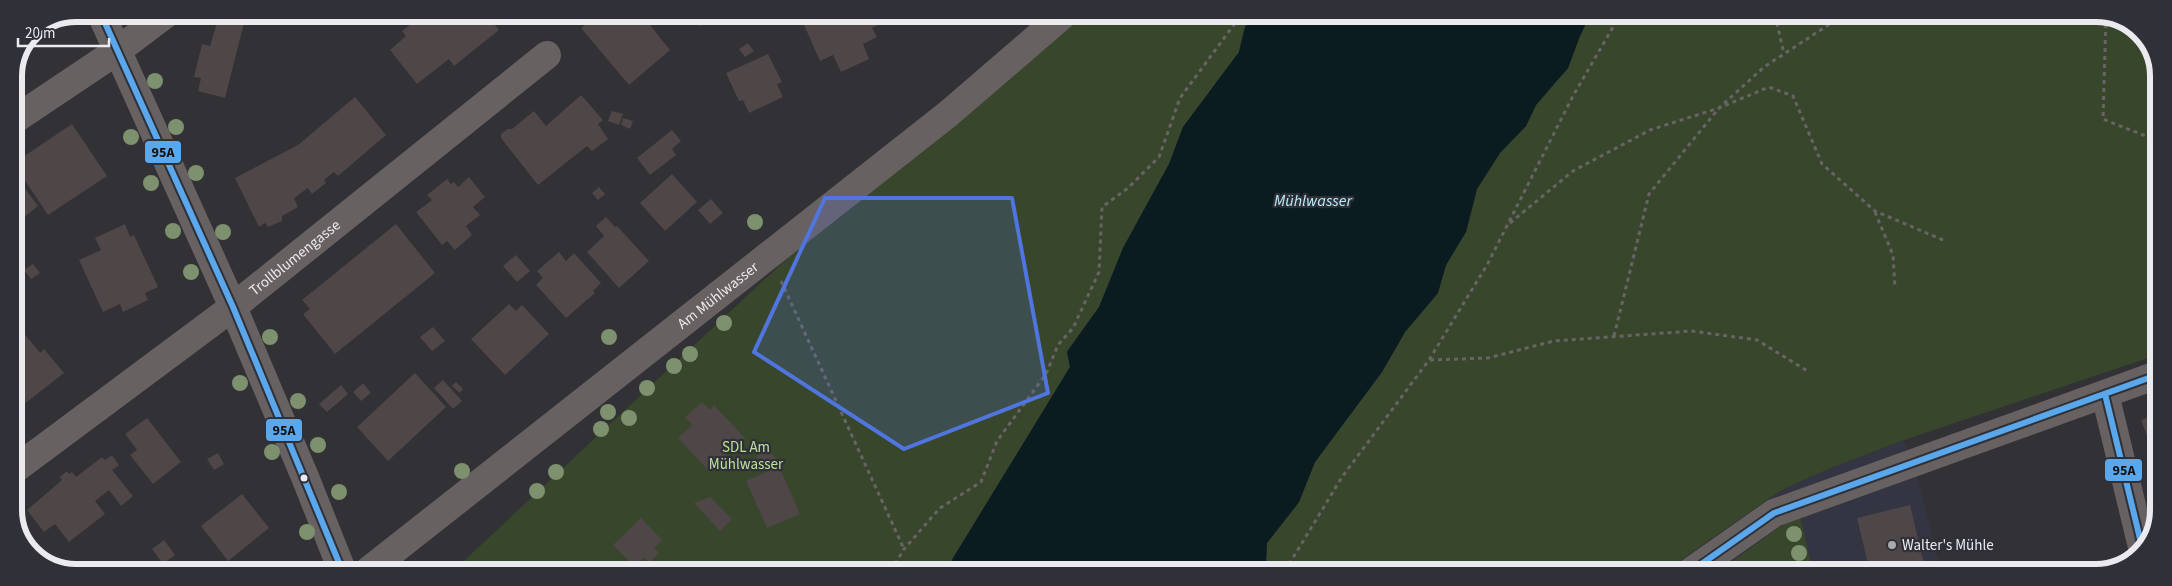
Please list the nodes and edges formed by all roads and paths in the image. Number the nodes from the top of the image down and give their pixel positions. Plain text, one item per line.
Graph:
1 (104, 22) edge
2 (156, 22) edge
3 (1055, 22) edge
4 (1235, 22) edge
5 (1616, 22) edge
6 (1776, 22) edge
7 (1832, 22) edge
8 (2106, 24) edge
9 (117, 52) junction
10 (1784, 54) junction
11 (547, 55) dead end
12 (1719, 108) junction
13 (22, 115) edge
14 (2149, 138) edge
15 (1875, 212) junction
16 (1507, 224) junction
17 (1943, 240) dead end
18 (768, 254) junction
19 (1894, 288) dead end
20 (233, 307) junction
21 (1614, 336) junction
22 (1429, 360) junction
23 (1809, 372) dead end
24 (2150, 378) edge
25 (2105, 394) junction
26 (23, 463) edge
27 (2140, 539) edge
28 (904, 549) junction
29 (340, 564) edge
30 (377, 564) edge
31 (895, 564) edge
32 (1289, 564) edge
33 (1701, 564) edge

1 - 9 street
2 - 9 street
3 - 18 street, Am Mühlwasser
4 - 28 path
5 - 16 path
6 - 10 path
7 - 10 path
8 - 14 path
9 - 13 street
9 - 20 street
10 - 12 path
11 - 20 street, Trollblumengasse
12 - 15 path
12 - 16 path
12 - 21 path
15 - 17 path
15 - 19 path
16 - 22 path
18 - 28 path
18 - 30 street, Am Mühlwasser
20 - 26 street, Trollblumengasse
20 - 29 street
21 - 22 path
21 - 23 path
22 - 32 path
24 - 25 street
25 - 27 street
25 - 33 street
28 - 31 path

